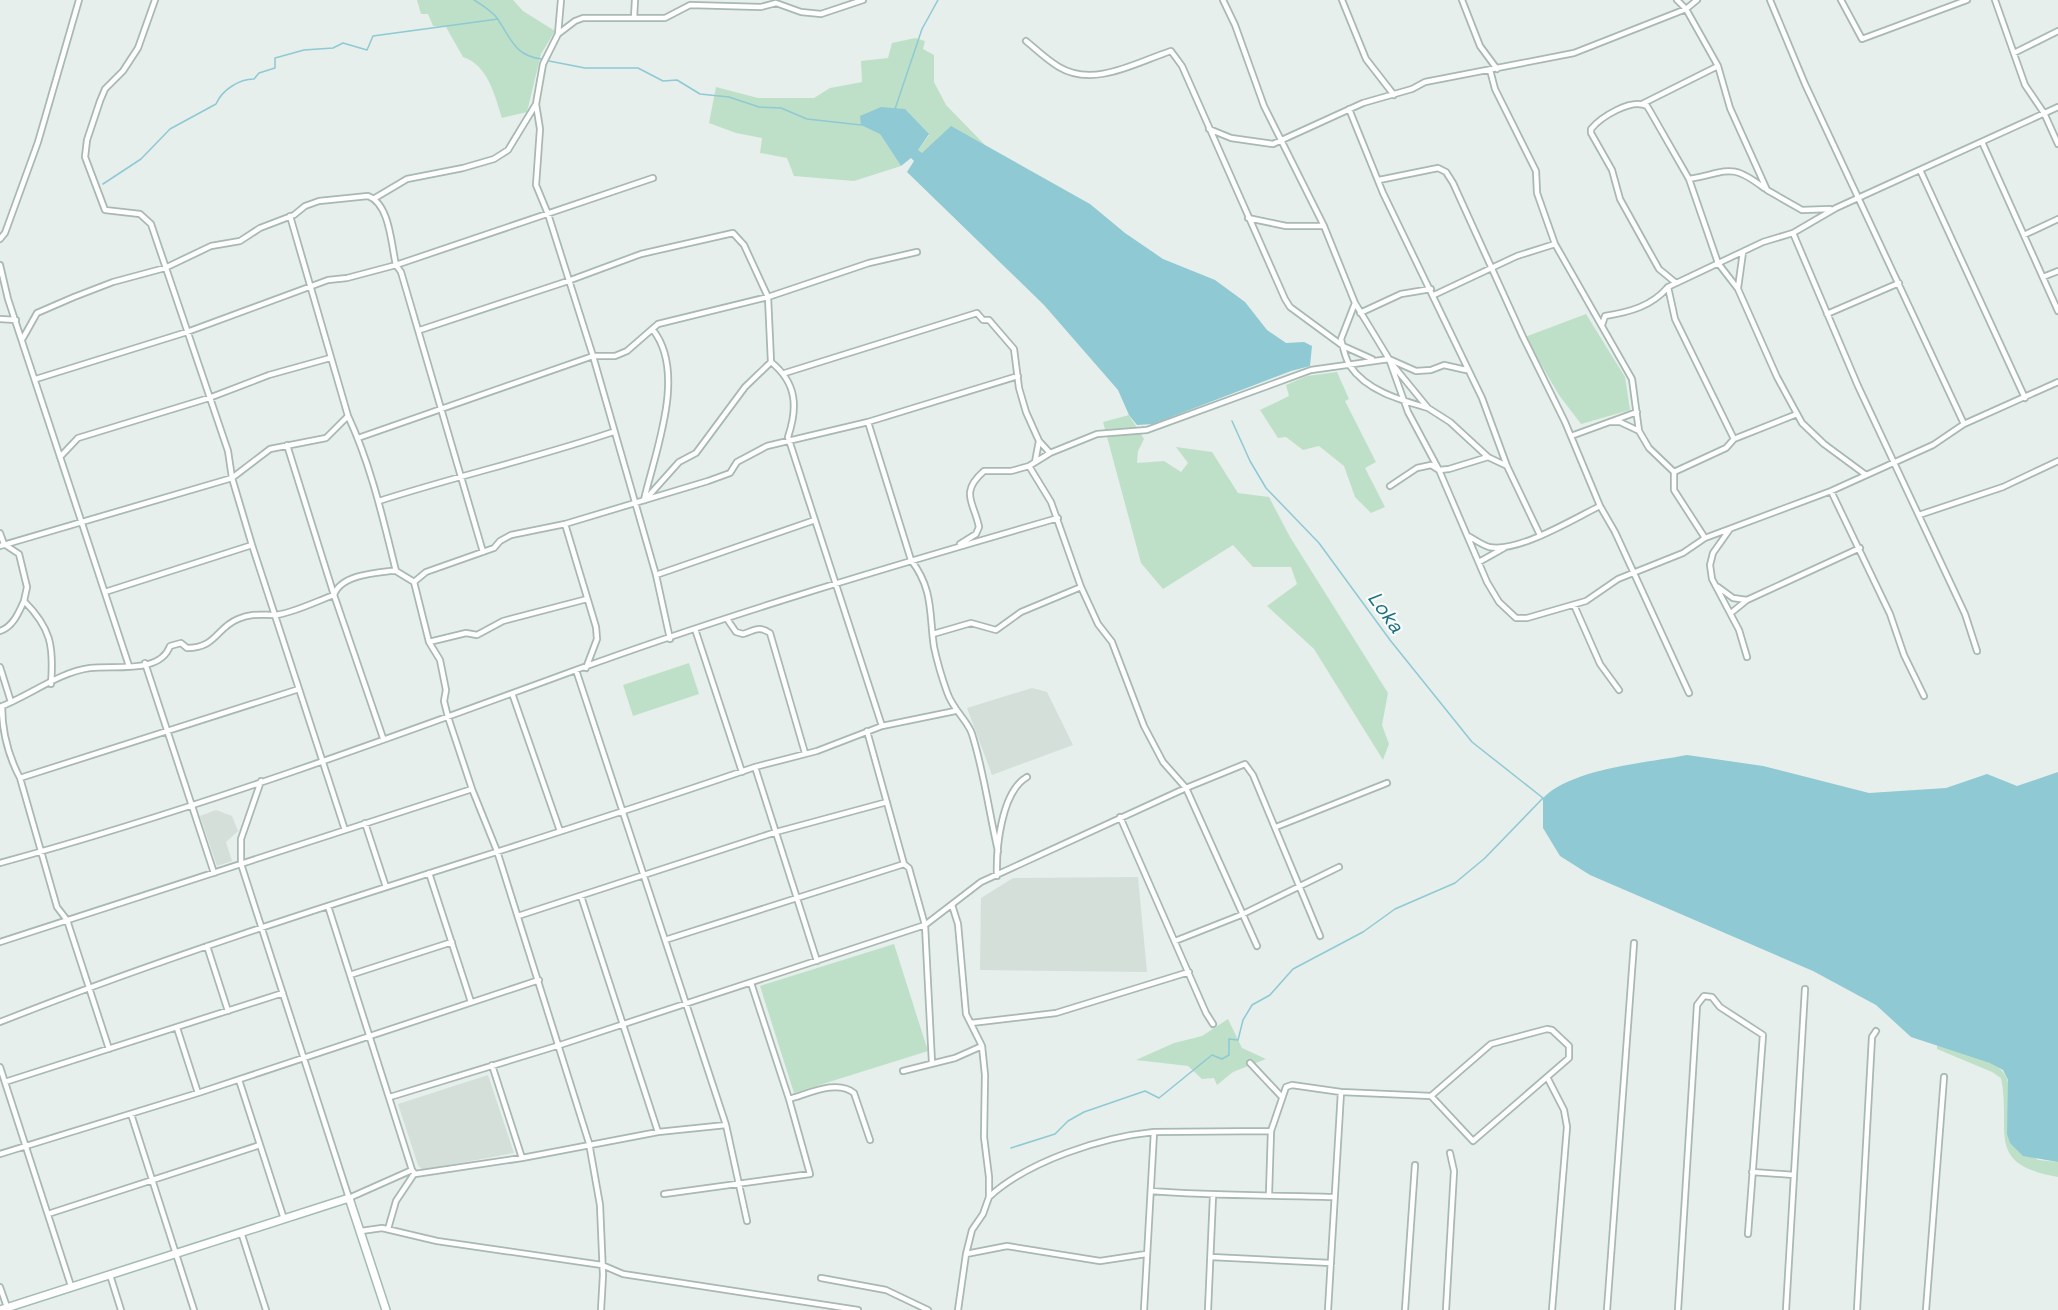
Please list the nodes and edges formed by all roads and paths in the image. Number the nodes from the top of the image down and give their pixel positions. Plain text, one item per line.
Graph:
1 (79, 0) edge
2 (155, 0) edge
3 (561, 0) edge
4 (635, 0) edge
5 (782, 0) edge
6 (863, 0) edge
7 (1223, 0) edge
8 (1342, 0) edge
9 (1349, 0) edge
10 (1462, 0) edge
11 (1677, 0) edge
12 (1697, 0) edge
13 (1770, 0) edge
14 (1841, 0) edge
15 (1966, 0) edge
16 (1995, 0) edge
17 (776, 3) junction
18 (1345, 6) junction
19 (1686, 9) junction
20 (634, 18) junction
21 (2058, 31) edge
22 (558, 34) junction
23 (1026, 41) dead end
24 (2014, 53) junction
25 (1718, 66) junction
26 (1497, 69) junction
27 (1490, 70) junction
28 (1394, 95) junction
29 (536, 104) junction
30 (1642, 104) junction
31 (2058, 107) edge
32 (1349, 109) junction
33 (2044, 113) junction
34 (1209, 129) junction
35 (1281, 141) junction
36 (1982, 142) junction
37 (2058, 144) edge
38 (1920, 170) junction
39 (653, 178) dead end
40 (1689, 179) junction
41 (1379, 180) junction
42 (1767, 190) junction
43 (1859, 197) junction
44 (375, 198) junction
45 (1836, 208) junction
46 (548, 214) junction
47 (290, 216) junction
48 (1248, 218) junction
49 (2058, 219) edge
50 (1324, 226) junction
51 (1793, 233) junction
52 (2024, 235) junction
53 (0, 238) edge
54 (1555, 243) junction
55 (917, 252) dead end
56 (1743, 252) junction
57 (1718, 263) junction
58 (0, 265) edge
59 (396, 265) junction
60 (1491, 267) junction
61 (165, 268) junction
62 (2058, 271) edge
63 (2043, 277) junction
64 (568, 281) junction
65 (1676, 283) junction
66 (1899, 283) junction
67 (309, 287) junction
68 (1668, 287) junction
69 (1431, 289) junction
70 (1738, 289) junction
71 (1434, 295) junction
72 (768, 297) junction
73 (1355, 303) junction
74 (2058, 311) edge
75 (1360, 313) junction
76 (1827, 314) junction
77 (0, 319) edge
78 (16, 320) junction
79 (1602, 324) junction
80 (420, 330) junction
81 (653, 330) junction
82 (187, 332) junction
83 (23, 338) junction
84 (1343, 346) junction
85 (593, 356) junction
86 (330, 358) junction
87 (1373, 359) junction
88 (1389, 359) junction
89 (771, 362) junction
90 (1350, 366) junction
91 (1466, 370) junction
92 (785, 373) junction
93 (1018, 376) junction
94 (36, 379) junction
95 (2058, 382) edge
96 (208, 398) junction
97 (2025, 398) junction
98 (1404, 401) junction
99 (1428, 408) junction
100 (444, 410) junction
101 (1637, 412) junction
102 (1797, 414) junction
103 (348, 416) junction
104 (868, 422) junction
105 (1606, 423) junction
106 (1964, 424) junction
107 (1639, 431) junction
108 (614, 432) junction
109 (1571, 436) junction
110 (358, 438) junction
111 (1734, 439) junction
112 (790, 441) junction
113 (1039, 441) junction
114 (287, 445) junction
115 (1050, 453) junction
116 (1488, 456) junction
117 (60, 457) junction
118 (2058, 461) edge
119 (1035, 462) junction
120 (1895, 462) junction
121 (1029, 466) junction
122 (1507, 466) junction
123 (1439, 470) junction
124 (1674, 472) junction
125 (462, 474) junction
126 (1866, 475) junction
127 (232, 478) junction
128 (1390, 486) dead end
129 (1831, 491) junction
130 (379, 501) junction
131 (644, 502) junction
132 (634, 504) junction
133 (1600, 506) junction
134 (1920, 515) junction
135 (1058, 518) junction
136 (815, 520) junction
137 (83, 523) junction
138 (565, 524) junction
139 (1730, 529) junction
140 (0, 533) edge
141 (1540, 535) junction
142 (1468, 536) junction
143 (1705, 538) junction
144 (252, 544) junction
145 (2, 545) edge
146 (1509, 546) junction
147 (954, 548) junction
148 (1860, 548) junction
149 (483, 552) junction
150 (911, 560) junction
151 (1479, 562) junction
152 (396, 571) junction
153 (1633, 572) junction
154 (656, 575) junction
155 (414, 582) junction
156 (837, 585) junction
157 (1081, 587) junction
158 (1718, 587) junction
159 (105, 592) junction
160 (333, 595) junction
161 (587, 599) junction
162 (1747, 600) junction
163 (24, 601) junction
164 (1574, 605) junction
165 (1731, 613) junction
166 (275, 615) junction
167 (727, 619) junction
168 (695, 629) junction
169 (0, 631) edge
170 (933, 634) junction
171 (670, 639) junction
172 (429, 642) junction
173 (1977, 651) dead end
174 (1747, 657) dead end
175 (145, 663) junction
176 (129, 666) junction
177 (0, 668) edge
178 (586, 668) junction
179 (576, 670) junction
180 (51, 684) junction
181 (299, 689) junction
182 (1619, 690) dead end
183 (1689, 693) dead end
184 (513, 696) junction
185 (1924, 696) dead end
186 (11, 702) junction
187 (1, 707) edge
188 (954, 711) junction
189 (448, 717) junction
190 (882, 726) junction
191 (867, 731) junction
192 (168, 732) junction
193 (383, 738) junction
194 (805, 753) junction
195 (322, 760) junction
196 (754, 767) junction
197 (742, 772) junction
198 (1027, 777) dead end
199 (20, 778) junction
200 (261, 781) junction
201 (1387, 783) dead end
202 (1186, 788) junction
203 (472, 789) junction
204 (887, 802) junction
205 (191, 804) junction
206 (623, 810) junction
207 (1120, 817) junction
208 (365, 823) junction
209 (1276, 827) junction
210 (345, 830) junction
211 (560, 831) junction
212 (776, 832) junction
213 (42, 851) junction
214 (497, 851) junction
215 (998, 851) junction
216 (0, 855) edge
217 (7, 861) junction
218 (0, 863) edge
219 (241, 864) junction
220 (904, 864) junction
221 (1340, 867) dead end
222 (214, 873) junction
223 (429, 873) junction
224 (644, 875) junction
225 (997, 876) junction
226 (1300, 884) junction
227 (386, 887) junction
228 (581, 896) junction
229 (796, 897) junction
230 (952, 905) junction
231 (328, 906) junction
232 (1241, 915) junction
233 (518, 916) junction
234 (67, 920) junction
235 (925, 925) junction
236 (262, 928) junction
237 (1320, 936) dead end
238 (665, 940) junction
239 (1174, 941) junction
240 (0, 942) edge
241 (452, 942) junction
242 (1634, 944) dead end
243 (207, 946) junction
244 (1257, 946) dead end
245 (817, 961) junction
246 (1189, 972) junction
247 (350, 975) junction
248 (539, 980) junction
249 (751, 982) junction
250 (89, 987) junction
251 (1805, 989) dead end
252 (283, 993) junction
253 (471, 1002) junction
254 (686, 1004) junction
255 (228, 1011) junction
256 (0, 1022) edge
257 (971, 1023) junction
258 (623, 1024) junction
259 (1213, 1024) dead end
260 (177, 1028) junction
261 (1876, 1031) dead end
262 (370, 1036) junction
263 (560, 1045) junction
264 (982, 1046) junction
265 (109, 1049) junction
266 (304, 1058) junction
267 (932, 1063) junction
268 (1250, 1063) dead end
269 (492, 1065) junction
270 (0, 1067) edge
271 (903, 1071) dead end
272 (1547, 1077) junction
273 (1944, 1077) dead end
274 (239, 1080) junction
275 (5, 1082) junction
276 (1341, 1092) junction
277 (198, 1093) junction
278 (1281, 1096) junction
279 (1431, 1096) junction
280 (390, 1097) junction
281 (789, 1099) junction
282 (131, 1114) junction
283 (726, 1125) junction
284 (1271, 1131) junction
285 (657, 1132) junction
286 (1154, 1132) junction
287 (870, 1140) dead end
288 (589, 1143) junction
289 (26, 1145) junction
290 (260, 1145) junction
291 (1450, 1153) dead end
292 (0, 1154) edge
293 (522, 1158) junction
294 (1415, 1165) dead end
295 (413, 1172) junction
296 (1752, 1172) junction
297 (1794, 1175) junction
298 (152, 1180) junction
299 (740, 1185) junction
300 (1150, 1191) junction
301 (664, 1194) dead end
302 (1269, 1194) junction
303 (1214, 1196) junction
304 (989, 1197) junction
305 (1334, 1197) junction
306 (348, 1198) junction
307 (48, 1214) junction
308 (284, 1218) junction
309 (747, 1221) dead end
310 (387, 1229) junction
311 (361, 1231) junction
312 (241, 1232) junction
313 (1748, 1234) dead end
314 (176, 1252) junction
315 (966, 1254) junction
316 (1146, 1254) junction
317 (1211, 1257) junction
318 (1331, 1263) junction
319 (602, 1265) junction
320 (110, 1275) junction
321 (821, 1278) dead end
322 (71, 1286) junction
323 (0, 1287) edge
324 (4, 1309) edge
325 (121, 1310) edge
326 (194, 1310) edge
327 (266, 1310) edge
328 (386, 1310) edge
329 (601, 1310) edge
330 (858, 1310) edge
331 (928, 1310) edge
332 (958, 1310) edge
333 (1144, 1310) edge
334 (1208, 1310) edge
335 (1328, 1310) edge
336 (1405, 1310) edge
337 (1446, 1310) edge
338 (1552, 1310) edge
339 (1607, 1310) edge
340 (1678, 1310) edge
341 (1786, 1310) edge
342 (1857, 1310) edge
343 (1926, 1310) edge

1 - 53 street
2 - 61 street
3 - 22 street
4 - 20 street
5 - 17 street
6 - 17 street
7 - 35 street
8 - 18 street
9 - 18 street
10 - 26 street
11 - 19 street
12 - 19 street
13 - 43 street
14 - 15 street
16 - 24 street
17 - 20 street
18 - 28 street
19 - 25 street
19 - 26 street
20 - 22 street
21 - 24 street
22 - 29 street
23 - 34 street
24 - 33 street
25 - 30 street
25 - 42 street
26 - 27 street
27 - 28 street
27 - 54 street
28 - 32 street
29 - 44 street
29 - 46 street
30 - 40 street
30 - 65 street
31 - 33 street
32 - 35 street
32 - 41 street
33 - 36 street
33 - 37 street
34 - 35 street
34 - 48 street
35 - 50 street
36 - 38 street
36 - 52 street
38 - 43 street
38 - 97 street
39 - 46 street
40 - 42 street
40 - 57 street
41 - 60 street
41 - 69 street
42 - 45 street
43 - 45 street
43 - 66 street
44 - 47 street
44 - 59 street
45 - 51 street
46 - 59 street
46 - 64 street
47 - 61 street
47 - 67 street
48 - 50 street
48 - 84 street
49 - 52 street
50 - 73 street
51 - 56 street
51 - 76 street
52 - 63 street
54 - 60 street
54 - 79 street
55 - 72 street
56 - 57 street
56 - 70 street
57 - 65 street
57 - 70 street
58 - 78 street
59 - 67 street
59 - 80 street
60 - 71 street
60 - 109 street
61 - 82 street
61 - 83 street
62 - 63 street
63 - 74 street
64 - 72 street
64 - 80 street
64 - 85 street
65 - 68 street
66 - 76 street
66 - 106 street
67 - 82 street
67 - 86 street
68 - 79 street
68 - 111 street
69 - 71 street
69 - 75 street
70 - 102 street
71 - 91 street
72 - 81 street
72 - 89 street
73 - 75 street
73 - 84 street
75 - 88 street
76 - 120 street
77 - 78 street
78 - 83 street
79 - 101 street
80 - 100 street
81 - 85 street
81 - 131 street
82 - 94 street
82 - 96 street
83 - 94 street
84 - 87 street
84 - 90 street
85 - 100 street
85 - 108 street
86 - 96 street
86 - 103 street
87 - 88 street
87 - 90 street
88 - 91 street
88 - 98 street
88 - 99 street
89 - 92 street
89 - 131 street
90 - 98 street
90 - 115 street
91 - 122 street
92 - 93 street
92 - 112 street
93 - 104 street
93 - 113 street
94 - 117 street
95 - 97 street
96 - 117 street
96 - 127 street
97 - 106 street
98 - 99 street
98 - 123 street
99 - 116 street
100 - 110 street
100 - 125 street
101 - 105 street
101 - 107 street
102 - 111 street
102 - 126 street
103 - 110 street
103 - 114 street
104 - 112 street
104 - 150 street
105 - 107 street
105 - 109 street
106 - 120 street
107 - 124 street
108 - 125 street
108 - 132 street
109 - 133 street
110 - 130 street
111 - 124 street
112 - 131 street
112 - 136 street
113 - 115 street
113 - 119 street
114 - 127 street
114 - 160 street
115 - 119 street
116 - 122 street
116 - 123 street
117 - 137 street
118 - 134 street
119 - 121 street
120 - 126 street
120 - 134 street
121 - 135 street
121 - 147 street
122 - 141 street
123 - 128 street
123 - 142 street
124 - 143 street
125 - 130 street
125 - 149 street
126 - 129 street
127 - 137 street
127 - 144 street
129 - 139 street
129 - 148 street
130 - 152 street
131 - 132 street
132 - 138 street
132 - 154 street
133 - 141 street
133 - 153 street
134 - 173 street
135 - 147 street
135 - 157 street
136 - 154 street
136 - 156 street
137 - 145 street
137 - 159 street
138 - 149 street
138 - 161 street
139 - 143 street
139 - 158 street
140 - 145 street
141 - 146 street
142 - 146 street
142 - 151 street
143 - 153 street
144 - 159 street
144 - 166 street
145 - 163 street
146 - 151 street
147 - 150 street
148 - 162 street
148 - 185 street
149 - 155 street
150 - 156 street
150 - 170 street
151 - 164 street
152 - 155 street
152 - 160 street
153 - 164 street
153 - 183 street
154 - 171 street
155 - 172 street
156 - 167 street
156 - 190 street
157 - 170 street
157 - 202 street
158 - 162 street
158 - 165 street
159 - 176 street
160 - 166 street
160 - 193 street
161 - 172 street
161 - 178 street
162 - 165 street
163 - 169 street
163 - 180 street
164 - 182 street
165 - 174 street
166 - 175 street
166 - 181 street
167 - 168 street
167 - 194 street
168 - 171 street
168 - 197 street
170 - 188 street
171 - 178 street
172 - 189 street
175 - 176 street
175 - 192 street
176 - 180 street
177 - 186 street
178 - 179 street
179 - 184 street
179 - 206 street
180 - 186 street
181 - 192 street
181 - 195 street
184 - 189 street
184 - 211 street
186 - 187 street
187 - 199 street
188 - 190 street
188 - 215 street
189 - 193 street
189 - 203 street
190 - 191 street
191 - 194 street
191 - 204 street
192 - 199 street
192 - 205 street
193 - 195 street
194 - 196 street
195 - 200 street
195 - 210 street
196 - 197 street
196 - 212 street
197 - 206 street
198 - 215 street
199 - 213 street
200 - 205 street
200 - 219 street
201 - 209 street
202 - 207 street
202 - 209 street
202 - 232 street
203 - 208 street
203 - 214 street
204 - 212 street
204 - 220 street
205 - 213 street
205 - 222 street
206 - 211 street
206 - 224 street
207 - 225 street
207 - 239 street
208 - 210 street
208 - 227 street
209 - 226 street
210 - 219 street
211 - 214 street
212 - 224 street
212 - 229 street
213 - 217 street
213 - 234 street
214 - 223 street
214 - 233 street
215 - 225 street
216 - 217 street
217 - 218 street
219 - 222 street
219 - 236 street
220 - 229 street
220 - 235 street
221 - 226 street
222 - 234 street
223 - 227 street
223 - 241 street
224 - 228 street
224 - 238 street
225 - 230 street
226 - 232 street
226 - 237 street
227 - 231 street
228 - 233 street
228 - 258 street
229 - 238 street
229 - 245 street
230 - 235 street
230 - 257 street
231 - 236 street
231 - 247 street
232 - 239 street
232 - 244 street
233 - 248 street
234 - 240 street
234 - 250 street
235 - 245 street
235 - 267 street
236 - 243 street
236 - 252 street
238 - 254 street
239 - 246 street
241 - 247 street
241 - 253 street
242 - 339 street
243 - 250 street
243 - 255 street
245 - 249 street
246 - 257 street
246 - 259 street
247 - 262 street
248 - 253 street
248 - 263 street
249 - 254 street
249 - 281 street
250 - 256 street
250 - 265 street
251 - 297 street
252 - 255 street
252 - 266 street
253 - 262 street
254 - 258 street
254 - 283 street
255 - 260 street
257 - 264 street
258 - 263 street
258 - 285 street
260 - 265 street
260 - 277 street
261 - 342 street
262 - 266 street
262 - 280 street
263 - 269 street
263 - 288 street
264 - 267 street
264 - 304 street
265 - 275 street
266 - 274 street
266 - 306 street
267 - 271 street
268 - 278 street
269 - 280 street
269 - 293 street
270 - 275 street
272 - 279 street
272 - 279 street
272 - 338 street
273 - 343 street
274 - 277 street
274 - 290 street
275 - 289 street
276 - 278 street
276 - 279 street
276 - 305 street
277 - 282 street
278 - 284 street
280 - 295 street
281 - 287 street
281 - 299 street
282 - 289 street
282 - 298 street
283 - 285 street
283 - 299 street
284 - 286 street
284 - 302 street
285 - 288 street
286 - 300 street
286 - 304 street
288 - 293 street
288 - 319 street
289 - 292 street
289 - 307 street
290 - 298 street
290 - 308 street
291 - 337 street
293 - 295 street
294 - 336 street
295 - 306 street
295 - 310 street
296 - 297 street
296 - 313 street
296 - 340 street
297 - 341 street
298 - 307 street
298 - 314 street
299 - 301 street
299 - 309 street
300 - 303 street
300 - 316 street
302 - 303 street
302 - 305 street
303 - 317 street
304 - 315 street
305 - 318 street
306 - 308 street
306 - 311 street
307 - 322 street
308 - 312 street
310 - 311 street
310 - 319 street
311 - 328 street
312 - 314 street
312 - 327 street
314 - 320 street
314 - 326 street
315 - 316 street
315 - 332 street
316 - 333 street
317 - 318 street
317 - 334 street
318 - 335 street
319 - 329 street
319 - 330 street
320 - 322 street
320 - 325 street
321 - 331 street
322 - 324 street
323 - 324 street

